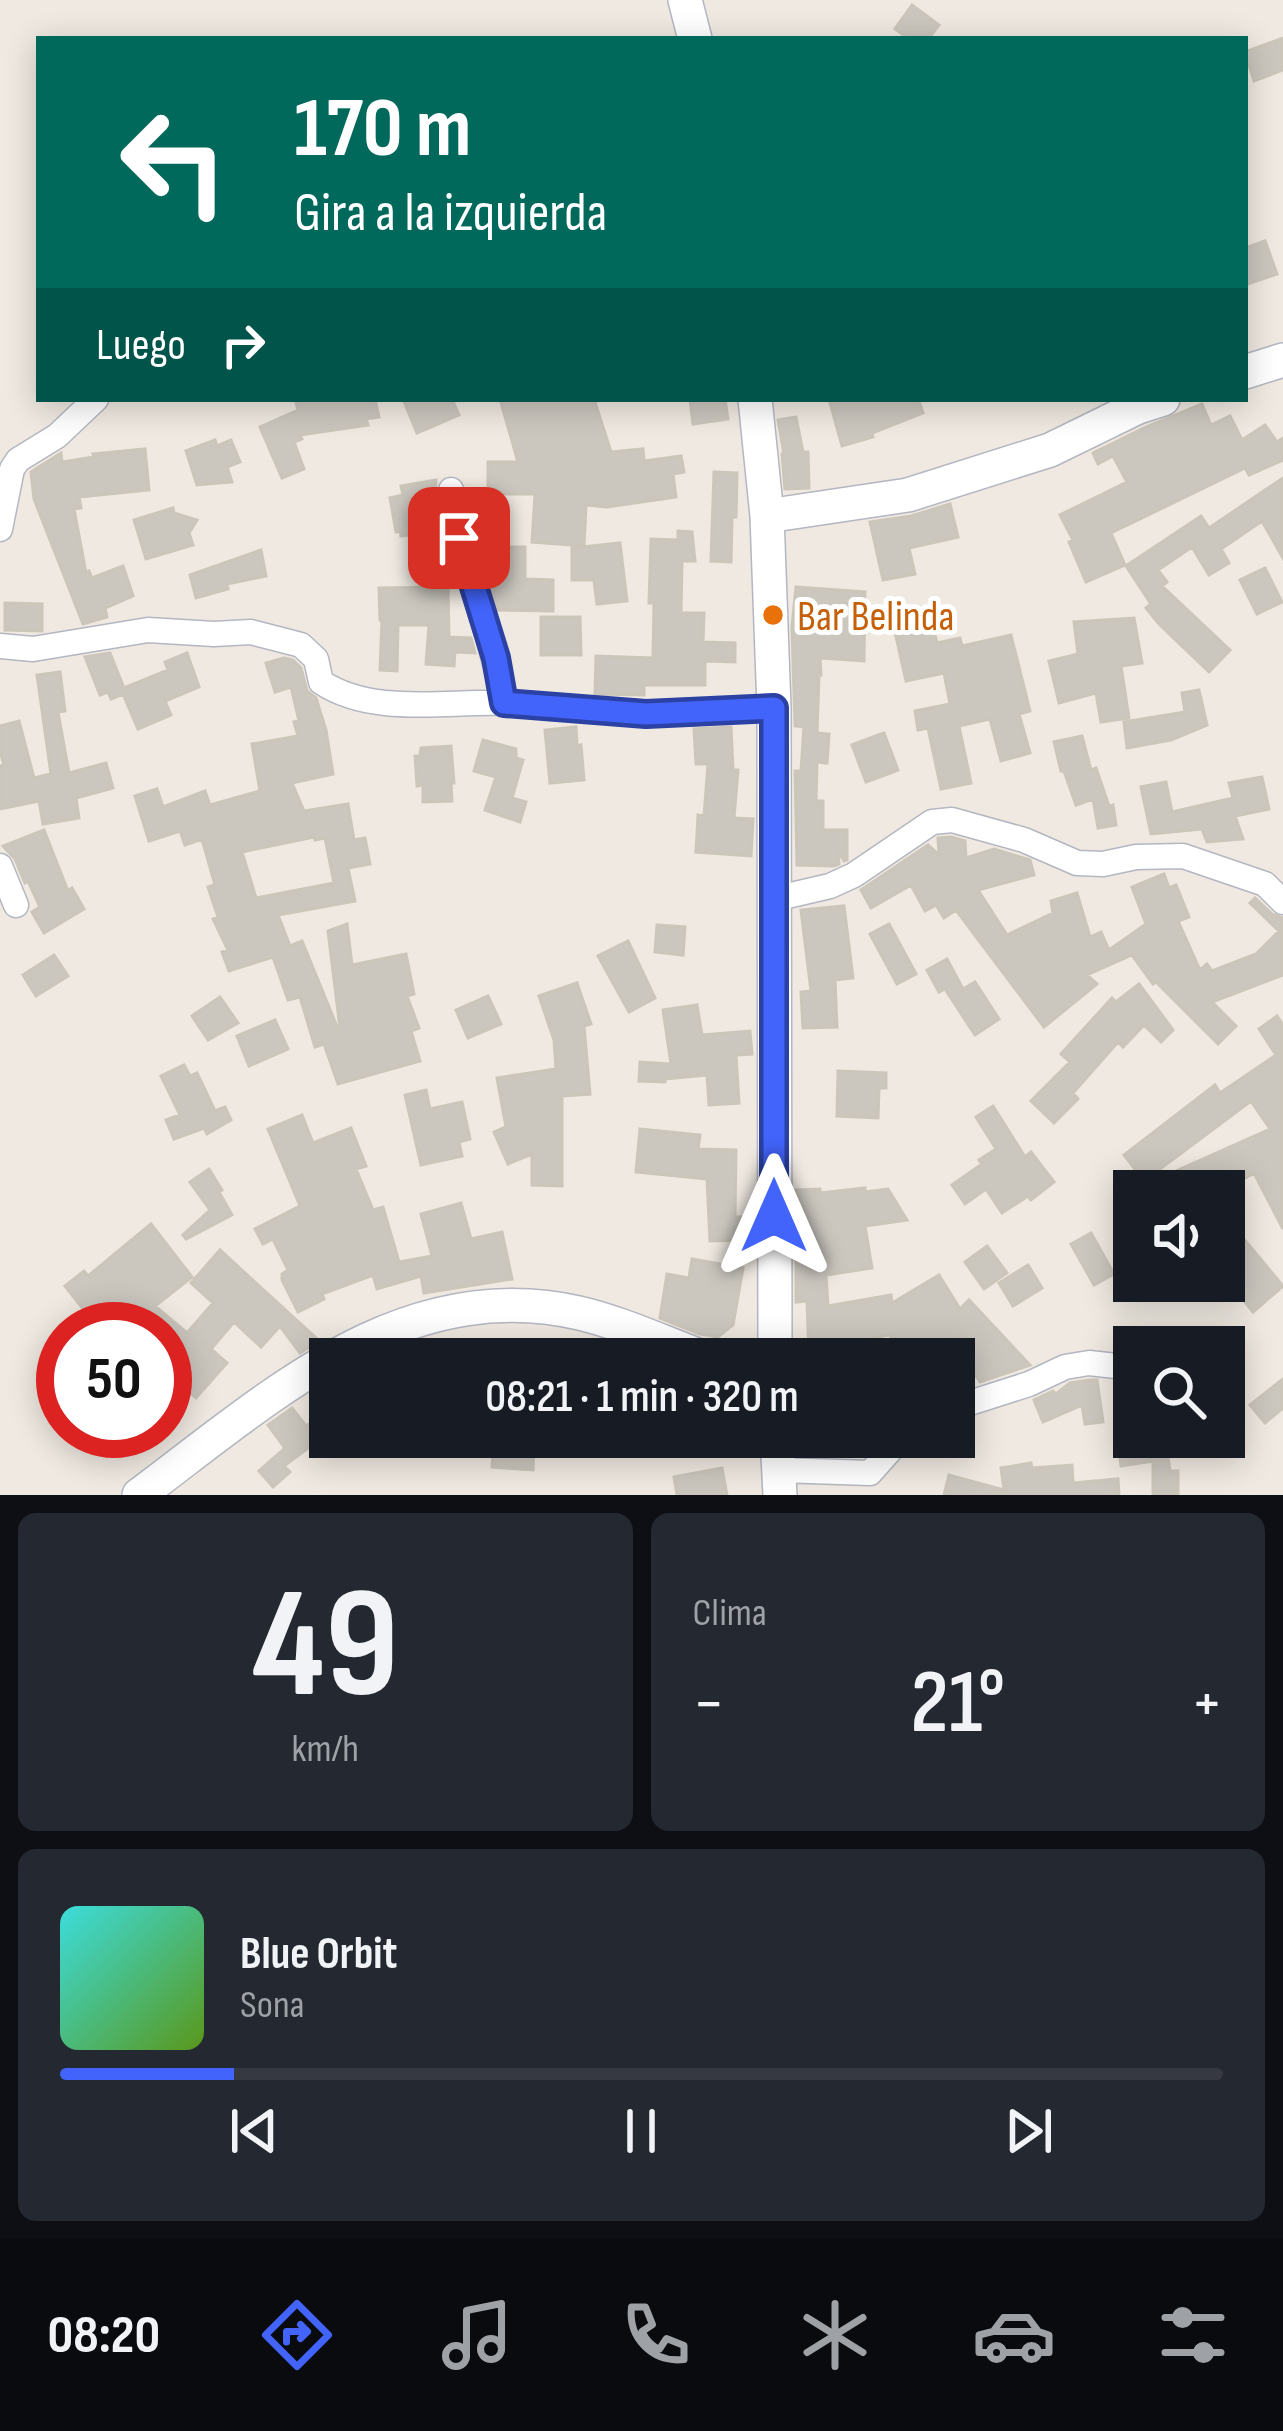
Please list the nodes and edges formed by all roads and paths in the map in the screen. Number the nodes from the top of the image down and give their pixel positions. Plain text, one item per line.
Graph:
1 (686, 0) edge
2 (694, 36) edge
3 (1283, 360) edge
4 (1248, 371) edge
5 (93, 402) edge
6 (755, 402) edge
7 (1154, 402) edge
8 (451, 490) dead end
9 (766, 516) junction
10 (0, 529) edge
11 (0, 646) edge
12 (504, 703) junction
13 (774, 708) junction
14 (0, 866) edge
15 (774, 899) junction
16 (1283, 902) edge
17 (16, 905) dead end
18 (368, 1338) edge
19 (650, 1338) edge
20 (775, 1338) edge
21 (1113, 1366) edge
22 (309, 1370) edge
23 (975, 1401) edge
24 (883, 1458) edge
25 (778, 1467) edge
26 (139, 1495) edge

1 - 2 street
3 - 4 street
5 - 10 street
6 - 9 street
7 - 9 street
8 - 12 street
9 - 13 street
11 - 12 street
12 - 13 street
13 - 15 street
14 - 17 street
15 - 16 street
15 - 20 street
18 - 19 street
21 - 23 street
22 - 26 street
24 - 25 street

